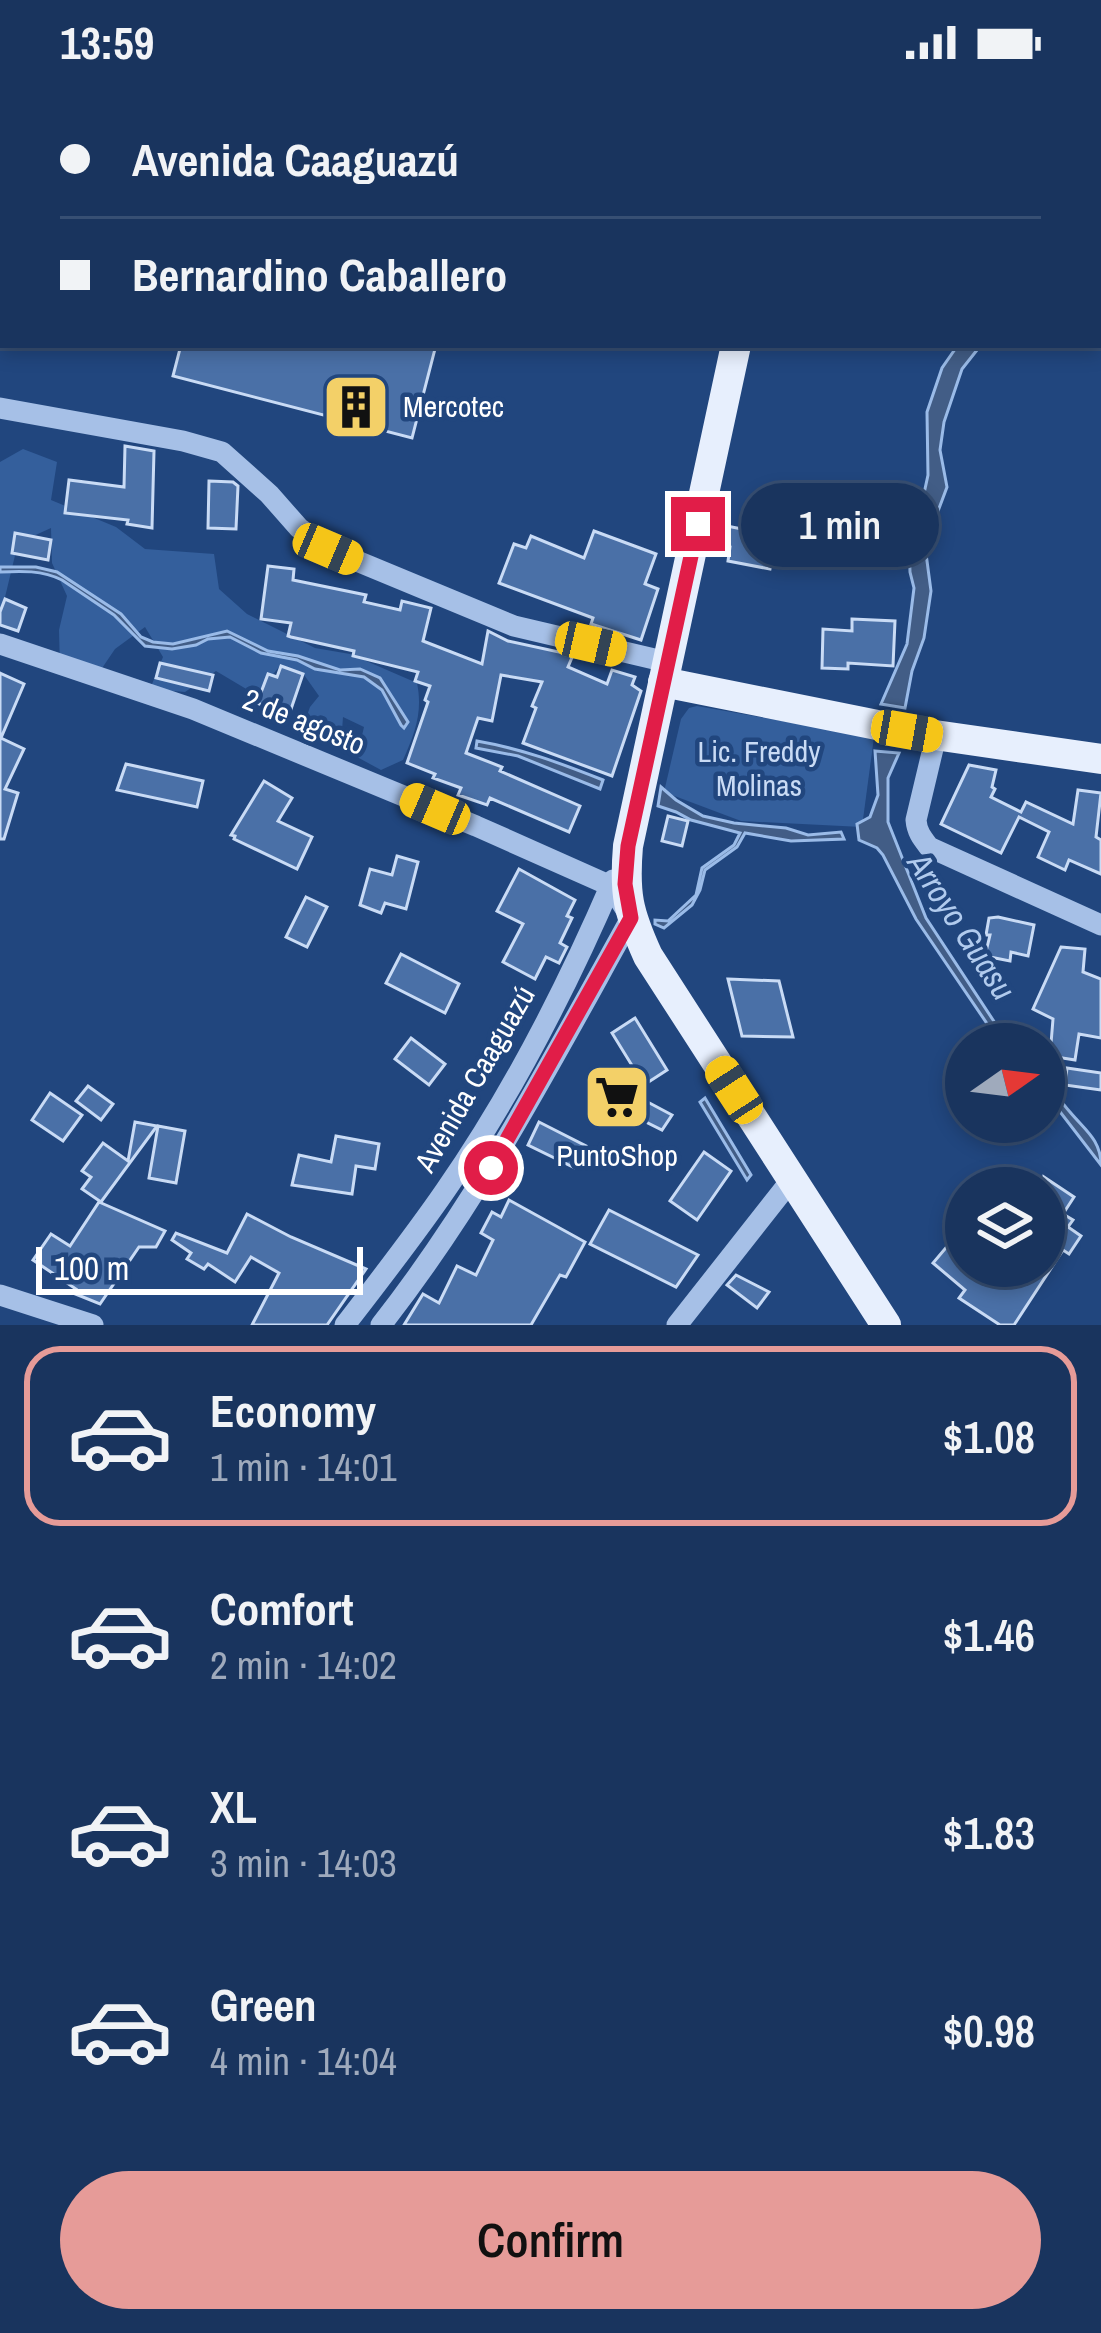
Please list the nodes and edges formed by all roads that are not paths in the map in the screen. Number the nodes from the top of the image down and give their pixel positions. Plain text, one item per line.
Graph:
1 (735, 348) edge
2 (0, 408) edge
3 (0, 644) edge
4 (665, 672) junction
5 (922, 734) junction
6 (1101, 759) edge
7 (628, 846) junction
8 (610, 886) junction
9 (631, 918) junction
10 (1101, 925) edge
11 (792, 1179) junction
12 (0, 1295) edge
13 (93, 1325) edge
14 (345, 1325) edge
15 (381, 1325) edge
16 (677, 1325) edge
17 (886, 1325) edge

1 - 4 main road
2 - 4 street
3 - 8 street, 2 de agosto
4 - 5 main road
4 - 7 main road
5 - 6 main road
5 - 10 street
7 - 8 street, Avenida Caaguazú
7 - 9 main road
8 - 9 street
8 - 14 street, Avenida Caaguazú
9 - 11 main road
9 - 15 street, Avenida Caaguazú
11 - 16 street
11 - 17 main road
12 - 13 street

